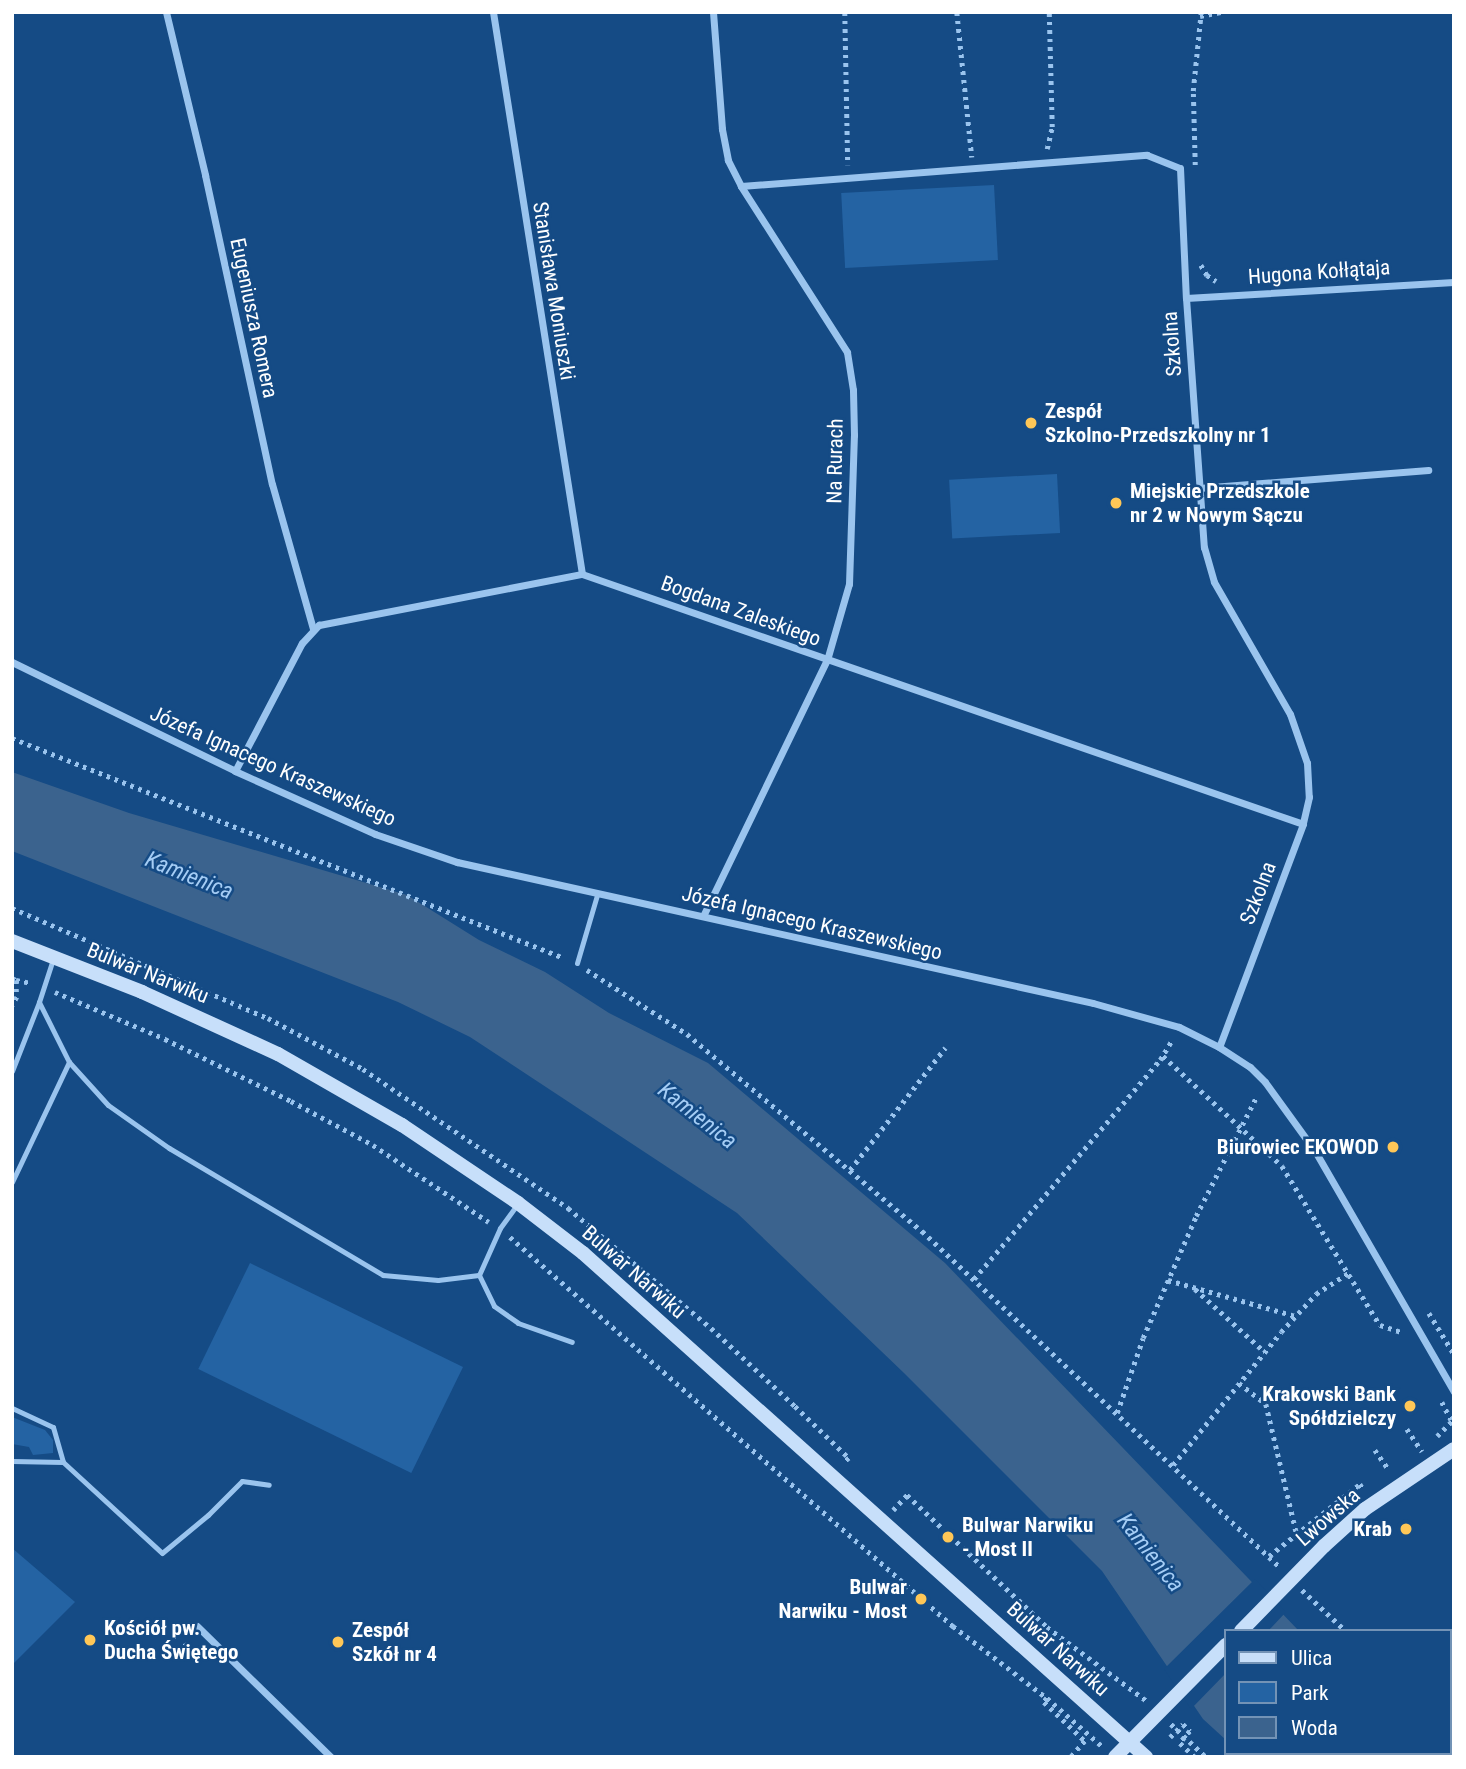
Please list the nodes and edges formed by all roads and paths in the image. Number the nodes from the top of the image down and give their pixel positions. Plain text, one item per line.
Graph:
1 (166, 12) edge
2 (493, 12) edge
3 (713, 12) edge
4 (845, 12) edge
5 (957, 12) edge
6 (1049, 12) edge
7 (1221, 12) edge
8 (1200, 14) edge
9 (1044, 164) junction
10 (974, 168) junction
11 (1195, 174) dead end
12 (849, 178) junction
13 (741, 186) junction
14 (1200, 254) dead end
15 (1224, 282) dead end
16 (1454, 282) edge
17 (1186, 298) junction
18 (1428, 470) dead end
19 (1199, 488) junction
20 (582, 574) junction
21 (313, 629) junction
22 (827, 660) junction
23 (12, 662) edge
24 (12, 738) edge
25 (235, 771) junction
26 (1303, 824) junction
27 (597, 895) junction
28 (704, 914) junction
29 (12, 941) edge
30 (54, 957) junction
31 (578, 963) junction
32 (14, 979) edge
33 (44, 987) junction
34 (39, 1002) junction
35 (12, 1006) edge
36 (1179, 1027) junction
37 (1219, 1046) junction
38 (945, 1048) dead end
39 (1163, 1056) junction
40 (69, 1062) junction
41 (12, 1070) edge
42 (1265, 1082) junction
43 (1241, 1128) junction
44 (850, 1170) junction
45 (12, 1182) edge
46 (519, 1203) junction
47 (500, 1228) junction
48 (1348, 1273) junction
49 (479, 1275) junction
50 (974, 1279) junction
51 (1168, 1280) junction
52 (1192, 1287) junction
53 (1295, 1316) junction
54 (1408, 1339) dead end
55 (572, 1342) dead end
56 (1265, 1352) junction
57 (1239, 1383) junction
58 (1454, 1392) edge
59 (1438, 1395) dead end
60 (12, 1408) edge
61 (1118, 1413) junction
62 (1451, 1420) dead end
63 (1407, 1429) dead end
64 (1454, 1449) edge
65 (1375, 1450) dead end
66 (1422, 1451) dead end
67 (12, 1461) edge
68 (63, 1462) junction
69 (1173, 1465) junction
70 (1389, 1470) dead end
71 (1360, 1484) dead end
72 (269, 1485) dead end
73 (884, 1520) junction
74 (1297, 1535) junction
75 (860, 1545) junction
76 (1269, 1556) junction
77 (1285, 1573) dead end
78 (1293, 1581) dead end
79 (197, 1626) dead end
80 (1243, 1629) edge
81 (1344, 1629) edge
82 (189, 1641) dead end
83 (1224, 1647) edge
84 (177, 1650) dead end
85 (1047, 1698) junction
86 (1152, 1705) dead end
87 (1169, 1721) dead end
88 (1177, 1730) junction
89 (1170, 1737) dead end
90 (1185, 1737) junction
91 (1110, 1753) edge
92 (331, 1757) edge
93 (1071, 1757) edge
94 (1146, 1757) edge
95 (1195, 1757) edge
96 (1206, 1757) edge

1 - 21 street, Eugeniusza Romera
2 - 20 street, Stanisława Moniuszki
3 - 13 street, Na Rurach
4 - 12 path
5 - 10 path
6 - 9 path
7 - 8 path
8 - 11 path
9 - 10 street, Szkolna
9 - 17 street, Szkolna
10 - 12 street, Szkolna
12 - 13 street, Szkolna
13 - 22 street, Na Rurach
14 - 15 path
16 - 17 street, Hugona Kołłątaja
17 - 19 street, Szkolna
18 - 19 street
19 - 26 street, Szkolna
20 - 21 street
20 - 22 street, Bogdana Zaleskiego
21 - 25 street
22 - 26 street, Bogdana Zaleskiego
22 - 28 street, Na Rurach
23 - 25 street, Józefa Ignacego Kraszewskiego
24 - 31 path
25 - 27 street, Józefa Ignacego Kraszewskiego
26 - 37 street, Szkolna
27 - 28 street, Józefa Ignacego Kraszewskiego
27 - 31 lane
28 - 36 street, Józefa Ignacego Kraszewskiego
29 - 30 main road, Bulwar Narwiku
30 - 33 lane
30 - 46 main road, Bulwar Narwiku
31 - 44 path
32 - 33 path
32 - 35 path
33 - 34 lane
33 - 47 path
34 - 40 lane
34 - 41 lane
36 - 37 street, Józefa Ignacego Kraszewskiego
36 - 39 path
37 - 42 street, Józefa Ignacego Kraszewskiego
38 - 44 path
39 - 43 path
39 - 50 path
40 - 45 lane
40 - 49 lane
42 - 43 path
42 - 58 street, Józefa Ignacego Kraszewskiego
43 - 48 path
43 - 51 path
44 - 50 path
46 - 47 lane
46 - 73 main road, Bulwar Narwiku
47 - 49 lane
47 - 75 path
48 - 53 path
48 - 54 path
49 - 55 lane
50 - 61 path
51 - 52 path
51 - 61 path
52 - 53 path
52 - 56 path
53 - 56 path
56 - 57 path
57 - 69 path
57 - 74 path
59 - 62 path
60 - 68 lane
61 - 69 path
63 - 66 path
64 - 80 main road, Lwowska, bridge
65 - 70 path
67 - 68 lane
68 - 72 lane
69 - 76 path
71 - 74 path
73 - 75 path
73 - 86 path
73 - 94 main road, Bulwar Narwiku
74 - 76 path
75 - 85 path
76 - 77 path
78 - 81 path
79 - 92 street
82 - 84 path
83 - 91 main road, bridge
85 - 91 path
85 - 93 path
87 - 88 path
88 - 89 path
88 - 90 path
90 - 95 path
90 - 96 path

